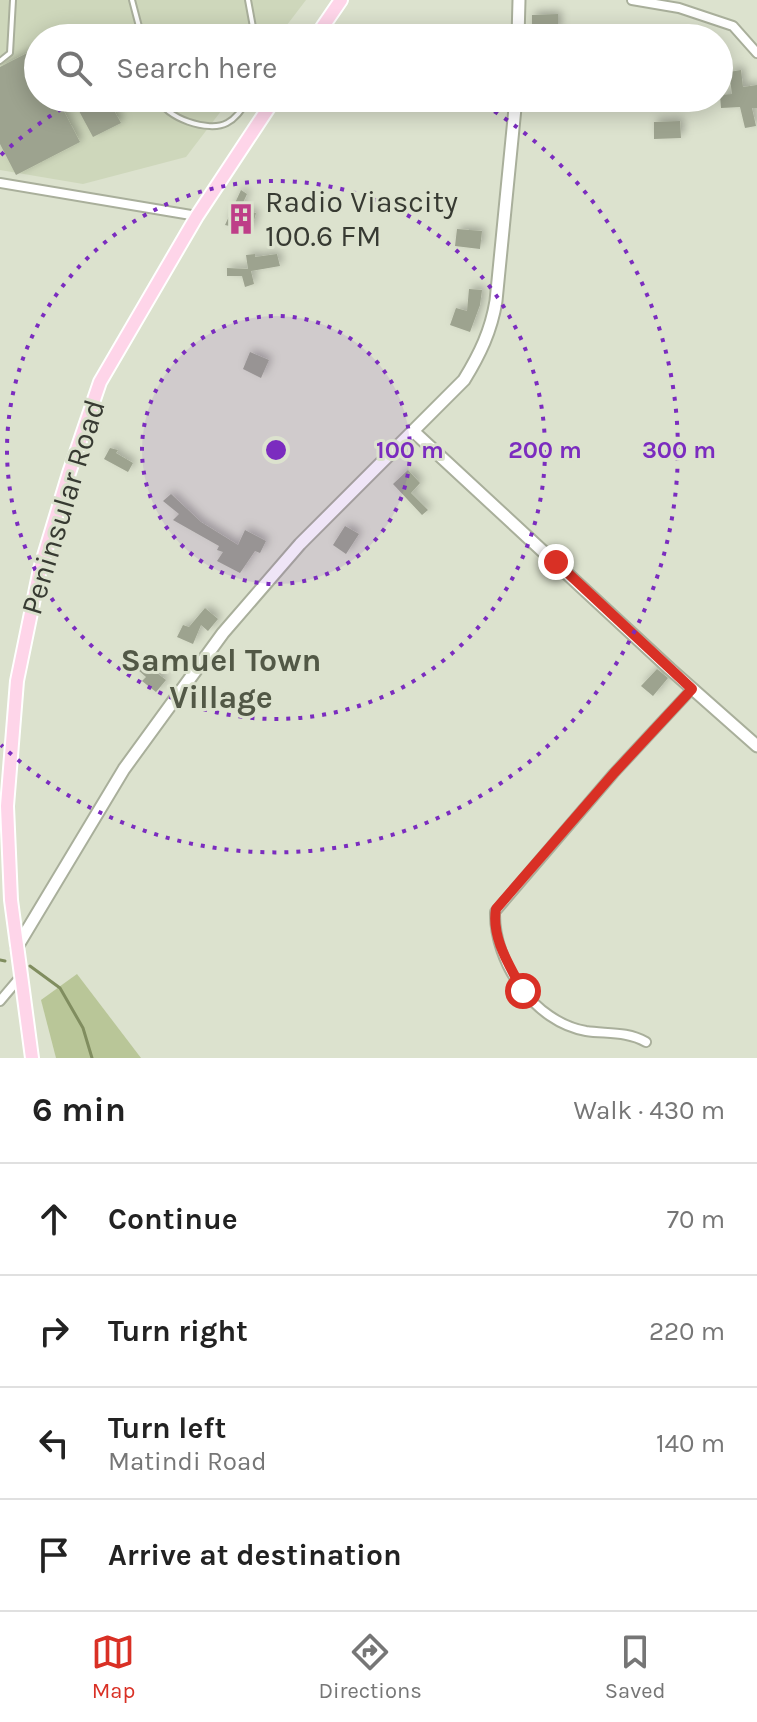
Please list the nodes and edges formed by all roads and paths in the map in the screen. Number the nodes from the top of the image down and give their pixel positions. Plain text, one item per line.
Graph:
1 (13, 0) edge
2 (132, 0) edge
3 (248, 0) edge
4 (341, 0) edge
5 (519, 0) edge
6 (632, 0) edge
7 (138, 24) edge
8 (252, 24) edge
9 (325, 24) edge
10 (518, 24) edge
11 (727, 24) edge
12 (733, 26) edge
13 (757, 53) edge
14 (0, 61) edge
15 (172, 112) edge
16 (239, 112) edge
17 (266, 112) edge
18 (515, 112) edge
19 (0, 183) edge
20 (197, 216) junction
21 (413, 431) junction
22 (692, 689) junction
23 (757, 746) edge
24 (17, 947) junction
25 (22, 974) junction
26 (0, 1001) edge
27 (646, 1042) dead end
28 (32, 1058) edge

1 - 14 lane
2 - 7 lane
3 - 8 lane
4 - 9 main road
5 - 10 street
6 - 11 street
12 - 13 street
15 - 16 lane
17 - 20 main road, Peninsular Road
18 - 21 street
19 - 20 street
20 - 24 main road, Peninsular Road
21 - 22 street
21 - 24 street
22 - 23 street
22 - 27 street
24 - 25 main road, Peninsular Road
25 - 26 street
25 - 28 main road, Peninsular Road

